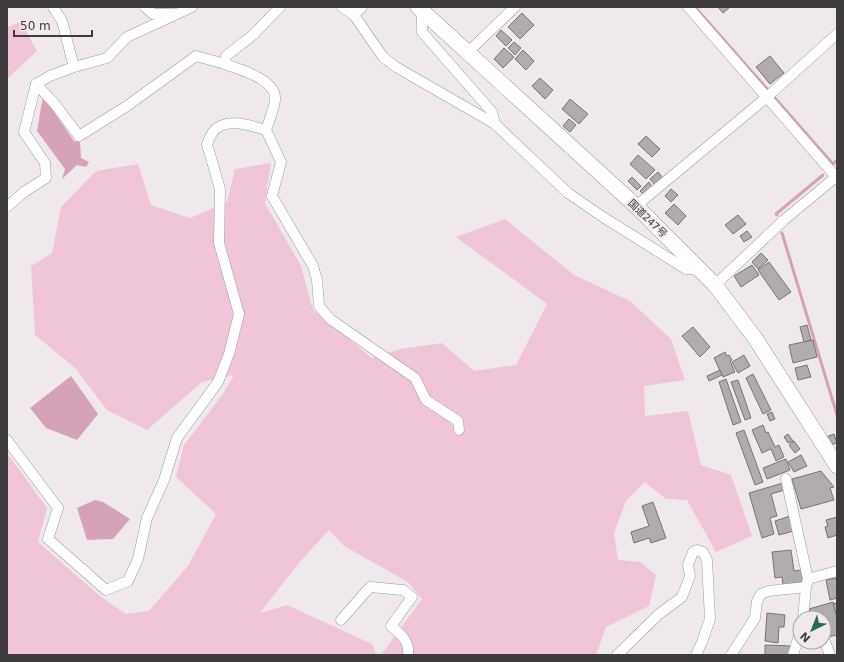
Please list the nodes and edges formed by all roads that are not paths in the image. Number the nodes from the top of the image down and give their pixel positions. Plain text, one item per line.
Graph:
1 (53, 7) edge
2 (145, 7) edge
3 (192, 7) edge
4 (280, 7) edge
5 (342, 7) edge
6 (362, 7) edge
7 (515, 7) edge
8 (688, 7) edge
9 (420, 9) edge
10 (177, 14) junction
11 (354, 15) junction
12 (837, 34) edge
13 (468, 52) junction
14 (225, 64) junction
15 (74, 67) junction
16 (36, 84) junction
17 (767, 98) junction
18 (495, 124) junction
19 (266, 130) junction
20 (837, 177) edge
21 (636, 206) junction
22 (7, 207) edge
23 (700, 270) junction
24 (715, 285) junction
25 (459, 430) dead end
26 (7, 440) edge
27 (837, 466) edge
28 (786, 479) dead end
29 (837, 571) edge
30 (807, 583) junction
31 (804, 610) edge
32 (340, 620) dead end
33 (408, 655) edge
34 (617, 655) edge
35 (696, 655) edge
36 (731, 655) edge

1 - 15 street
2 - 10 street
3 - 10 street
4 - 14 street
5 - 11 street
6 - 11 street
7 - 13 street
8 - 17 street
9 - 13 highway, 国道247号
9 - 18 street
10 - 15 street
11 - 18 street
12 - 17 street
13 - 21 highway, 国道247号
14 - 16 street
14 - 19 street
15 - 16 street
16 - 22 street
17 - 20 street
17 - 21 street
18 - 23 street
19 - 25 street
19 - 26 street
20 - 24 street
21 - 23 highway, 国道247号
23 - 24 highway, 国道247号
24 - 27 highway, 国道247号
28 - 30 street
29 - 30 street
30 - 31 street
30 - 36 street
32 - 33 street
34 - 35 street

